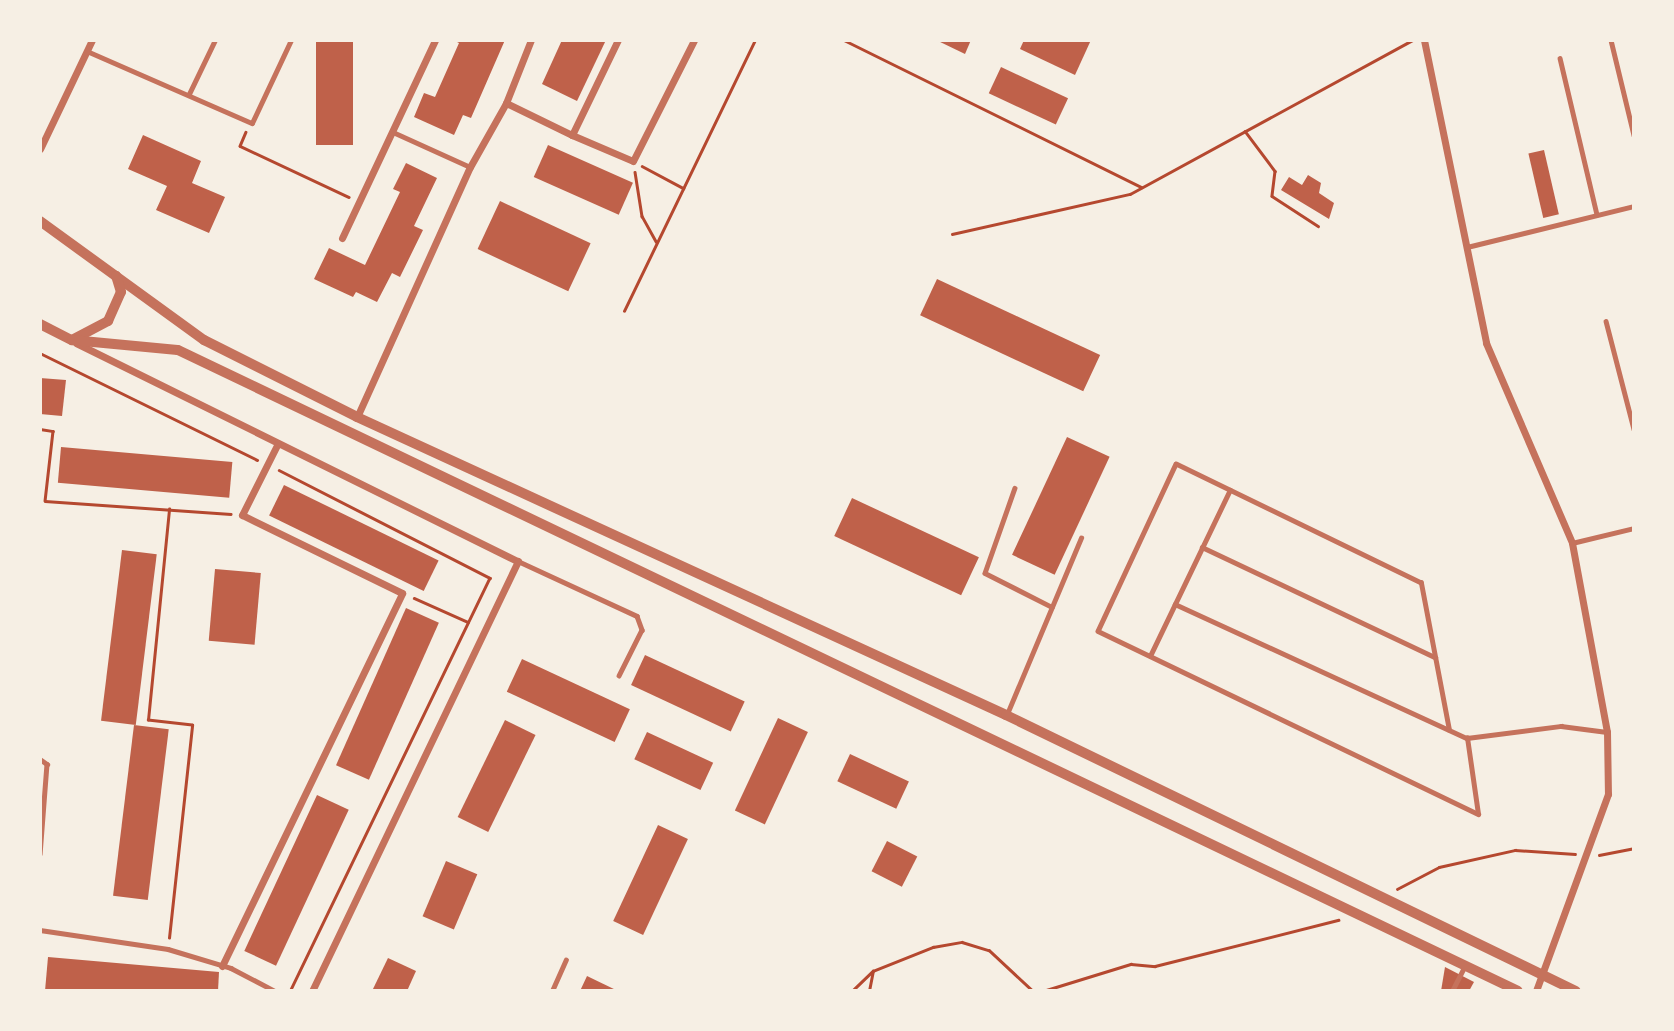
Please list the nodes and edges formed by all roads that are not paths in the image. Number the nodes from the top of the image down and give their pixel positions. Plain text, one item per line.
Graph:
1 (92, 40) edge
2 (215, 40) edge
3 (291, 40) edge
4 (435, 40) edge
5 (531, 40) edge
6 (618, 40) edge
7 (694, 40) edge
8 (1424, 40) edge
9 (1611, 40) edge
10 (86, 51) junction
11 (1560, 58) dead end
12 (189, 94) junction
13 (506, 103) junction
14 (392, 132) junction
15 (572, 135) junction
16 (1634, 135) edge
17 (40, 149) edge
18 (470, 167) junction
19 (1634, 206) edge
20 (1597, 215) junction
21 (40, 220) edge
22 (342, 238) dead end
23 (1466, 247) junction
24 (116, 276) junction
25 (1606, 321) dead end
26 (40, 324) edge
27 (72, 340) junction
28 (357, 417) junction
29 (1634, 429) edge
30 (278, 443) junction
31 (1015, 488) dead end
32 (1230, 489) junction
33 (1634, 528) edge
34 (1081, 538) dead end
35 (1572, 543) junction
36 (1202, 547) junction
37 (518, 561) junction
38 (1175, 604) junction
39 (1052, 607) junction
40 (1150, 656) junction
41 (1435, 657) junction
42 (619, 676) dead end
43 (1006, 715) junction
44 (1449, 730) junction
45 (1607, 732) junction
46 (1467, 738) junction
47 (40, 759) edge
48 (40, 854) edge
49 (40, 930) edge
50 (566, 960) dead end
51 (222, 965) junction
52 (1465, 966) junction
53 (1543, 974) junction
54 (275, 991) edge
55 (312, 991) edge
56 (552, 991) edge
57 (1452, 991) edge
58 (1518, 991) edge
59 (1536, 991) edge
60 (1576, 991) edge

1 - 10 street
2 - 12 lane
3 - 12 lane
4 - 14 street
5 - 13 street
6 - 15 street
7 - 15 street
8 - 23 street
9 - 16 lane
10 - 12 lane
10 - 17 street
11 - 20 lane
13 - 15 street
13 - 18 street
14 - 18 lane
14 - 22 street
18 - 28 street
19 - 20 lane
20 - 23 lane
21 - 24 street
23 - 35 street
24 - 27 street
24 - 28 street
25 - 29 lane
26 - 27 street
27 - 30 street
27 - 52 street
28 - 43 street
30 - 37 street
30 - 51 street
31 - 39 lane
32 - 36 lane
32 - 40 lane
32 - 41 lane
33 - 35 lane
34 - 39 lane
35 - 45 street
36 - 38 lane
36 - 41 lane
37 - 42 lane
37 - 55 street
38 - 40 lane
38 - 44 lane
39 - 43 lane
40 - 46 lane
41 - 44 lane
43 - 53 street
44 - 46 lane
45 - 46 lane
45 - 53 street
47 - 48 lane
49 - 51 lane
50 - 56 lane
51 - 54 lane
52 - 57 lane
52 - 58 street
53 - 59 street
53 - 60 street

